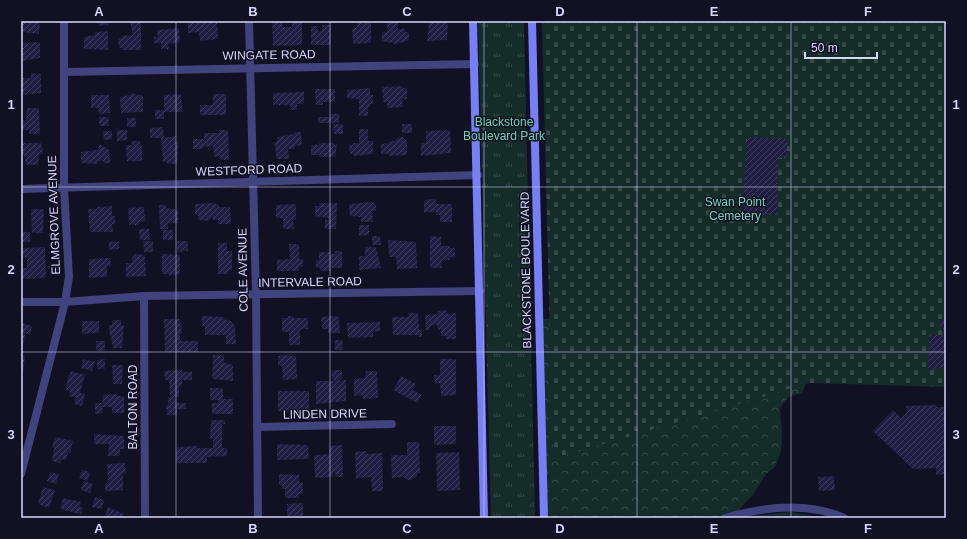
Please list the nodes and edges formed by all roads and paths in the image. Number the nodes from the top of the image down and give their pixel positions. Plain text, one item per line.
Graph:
1 (64, 21) edge
2 (249, 21) edge
3 (473, 21) edge
4 (532, 21) edge
5 (475, 64) junction
6 (250, 68) junction
7 (64, 72) junction
8 (478, 176) junction
9 (253, 182) junction
10 (64, 188) junction
11 (21, 189) edge
12 (480, 290) junction
13 (256, 295) junction
14 (144, 296) junction
15 (21, 302) edge
16 (65, 302) junction
17 (392, 424) dead end
18 (257, 427) junction
19 (21, 474) edge
20 (145, 518) edge
21 (258, 518) edge
22 (484, 518) edge
23 (544, 518) edge
24 (725, 518) edge
25 (844, 518) edge

1 - 7 street, ELMGROVE AVENUE
2 - 6 street, COLE AVENUE
3 - 5 main road
4 - 23 main road, BLACKSTONE BOULEVARD
5 - 6 street, WINGATE ROAD
5 - 8 main road
6 - 7 street, WINGATE ROAD
6 - 9 street, COLE AVENUE
7 - 10 street, ELMGROVE AVENUE
8 - 9 street, WESTFORD ROAD
8 - 12 main road
9 - 10 street, WESTFORD ROAD
9 - 13 street, COLE AVENUE
10 - 11 street, WESTFORD ROAD
10 - 16 street, ELMGROVE AVENUE
12 - 13 street, INTERVALE ROAD
12 - 22 main road
13 - 14 street, INTERVALE ROAD
13 - 18 street, COLE AVENUE
14 - 16 street, INTERVALE ROAD
14 - 20 street, BALTON ROAD
15 - 16 street, INTERVALE ROAD
16 - 19 street, ELMGROVE AVENUE
17 - 18 street, LINDEN DRIVE
18 - 21 street, COLE AVENUE
24 - 25 street

